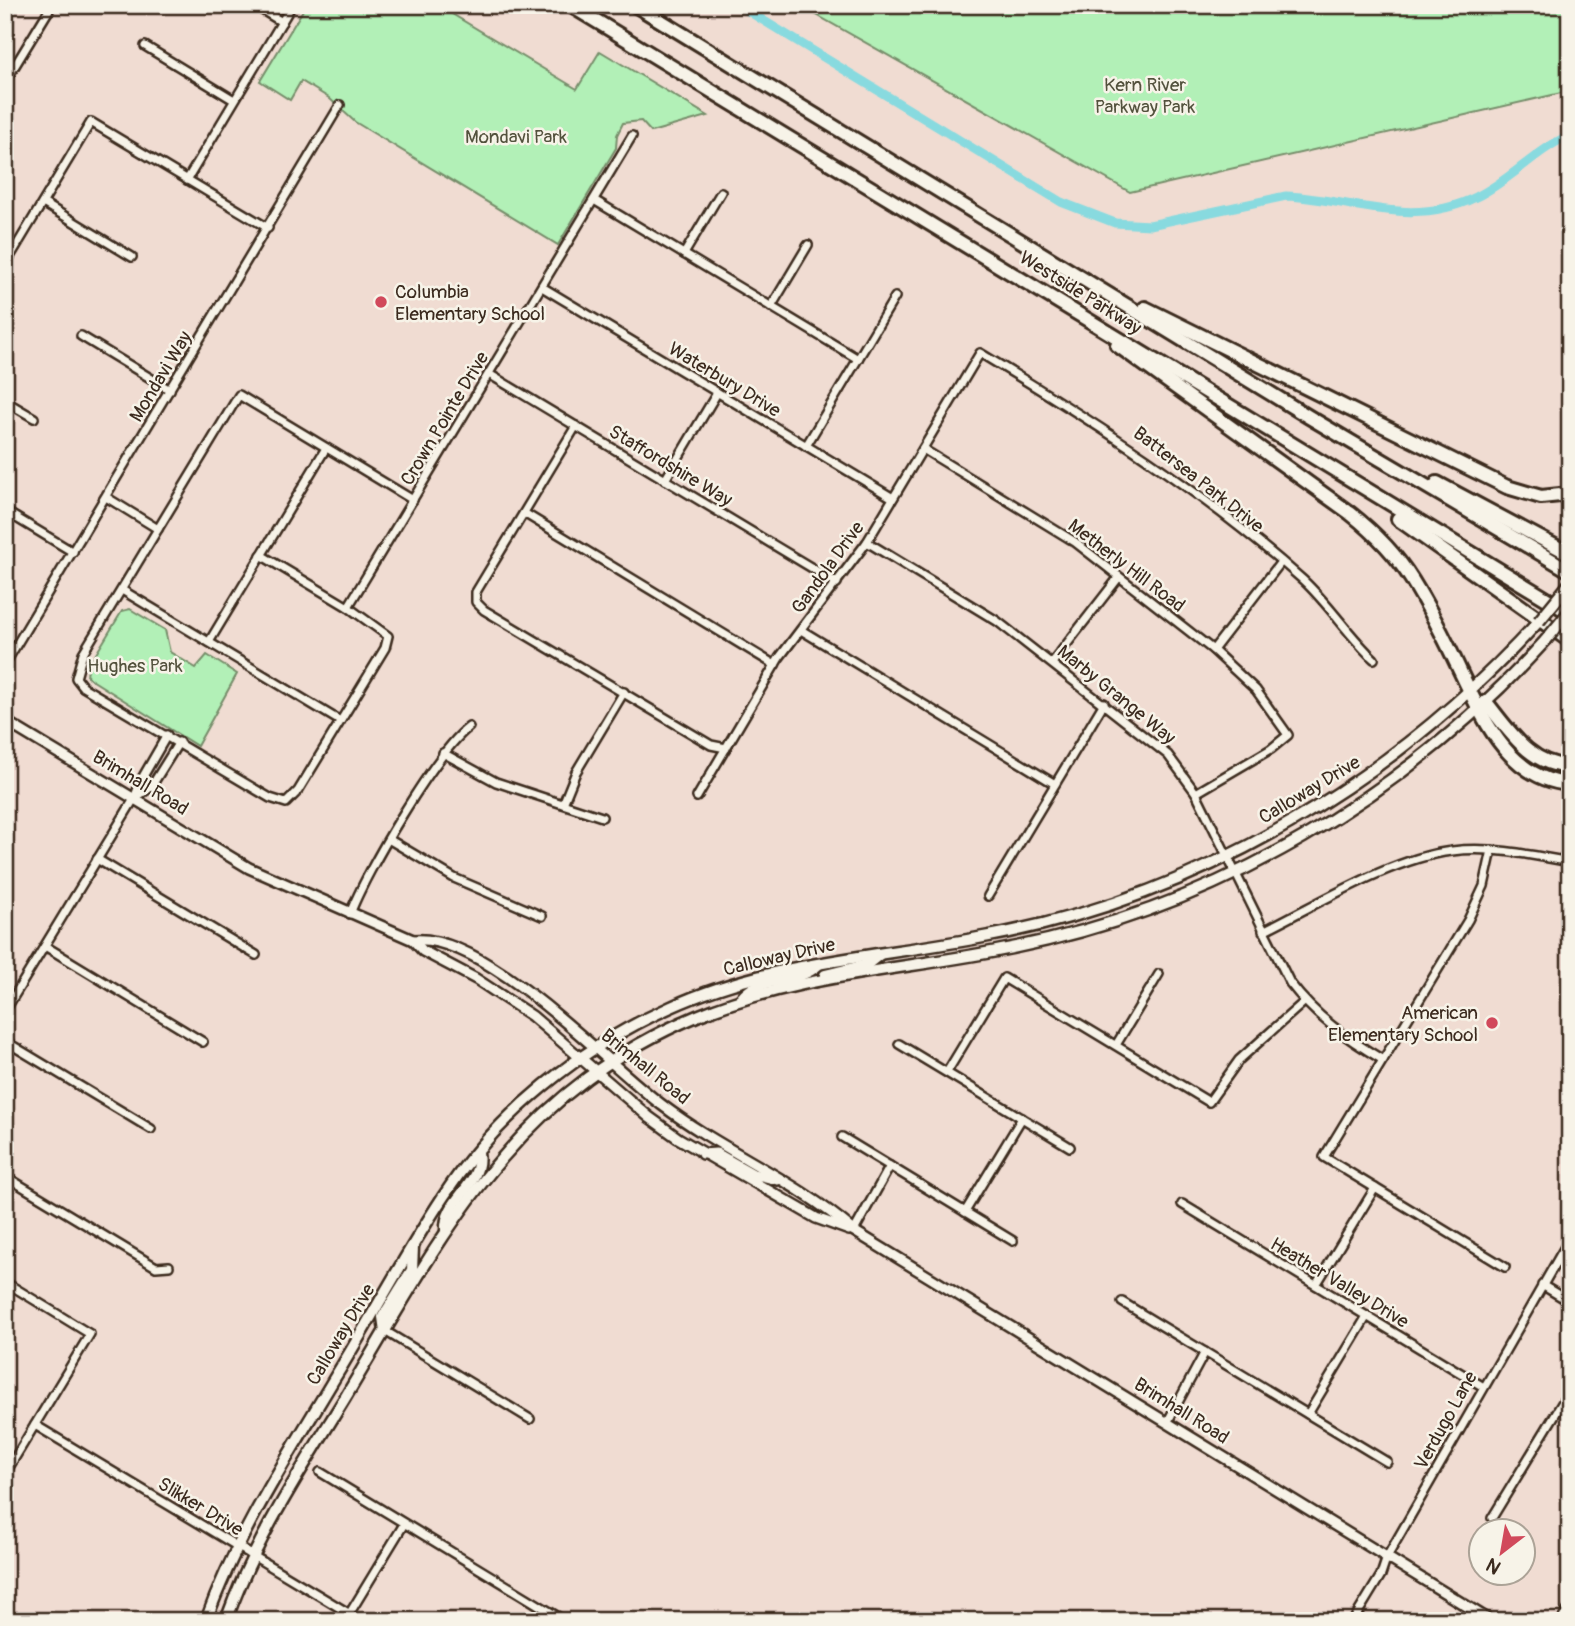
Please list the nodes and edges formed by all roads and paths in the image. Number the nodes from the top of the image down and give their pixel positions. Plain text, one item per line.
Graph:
1 (52, 5) edge
2 (254, 5) edge
3 (292, 5) edge
4 (570, 5) edge
5 (635, 5) edge
6 (282, 22) junction
7 (145, 46) dead end
8 (5, 82) edge
9 (234, 100) junction
10 (340, 105) dead end
11 (632, 136) dead end
12 (187, 180) junction
13 (721, 192) dead end
14 (594, 200) junction
15 (43, 203) junction
16 (268, 228) junction
17 (808, 245) dead end
18 (684, 254) junction
19 (132, 257) dead end
20 (5, 265) edge
21 (1090, 283) junction
22 (542, 287) junction
23 (895, 297) dead end
24 (771, 307) junction
25 (1082, 315) junction
26 (81, 336) dead end
27 (980, 353) joint
28 (858, 359) junction
29 (489, 374) junction
30 (170, 390) junction
31 (717, 393) junction
32 (5, 401) edge
33 (1309, 417) junction
34 (34, 418) dead end
35 (576, 426) junction
36 (806, 446) junction
37 (326, 448) junction
38 (923, 449) junction
39 (1306, 455) junction
40 (665, 480) junction
41 (1570, 494) edge
42 (106, 497) junction
43 (893, 498) junction
44 (413, 500) junction
45 (5, 511) edge
46 (524, 513) junction
47 (158, 529) junction
48 (867, 542) junction
49 (73, 552) junction
50 (1570, 554) edge
51 (261, 555) junction
52 (1281, 562) junction
53 (1570, 571) edge
54 (1119, 577) junction
55 (837, 583) junction
56 (1570, 583) edge
57 (122, 590) junction
58 (348, 607) junction
59 (1570, 612) edge
60 (801, 630) junction
61 (1570, 641) edge
62 (209, 642) junction
63 (1213, 650) junction
64 (1374, 659) dead end
65 (1052, 663) junction
66 (5, 664) edge
67 (775, 664) junction
68 (624, 692) junction
69 (1469, 692) junction
70 (1104, 703) junction
71 (1481, 706) junction
72 (5, 721) edge
73 (340, 721) junction
74 (469, 727) dead end
75 (167, 735) junction
76 (179, 743) junction
77 (726, 748) junction
78 (443, 753) junction
79 (1570, 766) edge
80 (1055, 784) junction
81 (1570, 784) edge
82 (1196, 793) junction
83 (697, 797) dead end
84 (134, 799) junction
85 (563, 804) junction
86 (602, 817) dead end
87 (390, 840) junction
88 (1492, 850) junction
89 (1227, 856) junction
90 (97, 859) junction
91 (1570, 862) edge
92 (1235, 875) junction
93 (988, 896) dead end
94 (350, 914) junction
95 (542, 916) dead end
96 (1263, 931) junction
97 (413, 940) junction
98 (45, 946) junction
99 (880, 954) junction
100 (256, 955) dead end
101 (820, 963) junction
102 (1159, 974) dead end
103 (819, 980) junction
104 (741, 1000) junction
105 (1304, 1002) junction
106 (5, 1011) edge
107 (5, 1041) edge
108 (203, 1042) dead end
109 (899, 1044) dead end
110 (1116, 1045) junction
111 (596, 1048) junction
112 (580, 1058) junction
113 (1383, 1060) junction
114 (612, 1061) junction
115 (595, 1071) junction
116 (947, 1073) junction
117 (1023, 1118) junction
118 (151, 1129) dead end
119 (842, 1137) dead end
120 (1070, 1147) dead end
121 (478, 1152) junction
122 (702, 1154) junction
123 (890, 1166) junction
124 (5, 1176) edge
125 (787, 1182) junction
126 (1375, 1188) junction
127 (1182, 1204) dead end
128 (965, 1212) junction
129 (446, 1231) junction
130 (854, 1231) junction
131 (1570, 1238) edge
132 (1013, 1241) dead end
133 (413, 1247) junction
134 (169, 1266) dead end
135 (1505, 1267) dead end
136 (5, 1282) edge
137 (1316, 1285) junction
138 (1542, 1285) junction
139 (1122, 1302) dead end
140 (1570, 1302) edge
141 (1367, 1316) junction
142 (385, 1331) junction
143 (1205, 1352) junction
144 (1482, 1386) junction
145 (1570, 1390) edge
146 (1308, 1414) junction
147 (530, 1419) dead end
148 (1168, 1421) junction
149 (35, 1425) junction
150 (1387, 1462) dead end
151 (320, 1472) dead end
152 (5, 1474) edge
153 (1492, 1518) dead end
154 (404, 1524) junction
155 (236, 1546) junction
156 (253, 1555) junction
157 (1387, 1556) junction
158 (1570, 1606) edge
159 (347, 1617) edge
160 (206, 1621) edge
161 (226, 1621) edge
162 (565, 1621) edge
163 (1353, 1621) edge
164 (1491, 1621) edge
165 (1561, 1621) edge

1 - 8 street
2 - 6 street
3 - 6 street
4 - 25 highway, Westside Parkway
5 - 21 highway, Westside Parkway
6 - 9 street
7 - 9 street
9 - 12 street
10 - 16 street, Mondavi Way
11 - 14 street, Crown Pointe Drive
12 - 15 street
12 - 16 street
13 - 18 street
14 - 18 street
14 - 22 street, Crown Pointe Drive
15 - 19 street
15 - 20 street
16 - 30 street, Mondavi Way
17 - 24 street
18 - 24 street
21 - 33 highway, Westside Parkway
21 - 41 highway
22 - 29 street, Crown Pointe Drive
22 - 31 street, Waterbury Drive
23 - 28 street
24 - 28 street
25 - 39 highway, Westside Parkway
25 - 69 highway
26 - 30 street
27 - 38 street, Gandola Drive
27 - 52 street, Battersea Park Drive
28 - 36 street
29 - 35 street, Staffordshire Way
29 - 44 street, Crown Pointe Drive
30 - 42 street, Mondavi Way
31 - 36 street, Waterbury Drive
31 - 40 street
32 - 34 street
33 - 50 highway
33 - 53 highway, Westside Parkway
35 - 40 street, Staffordshire Way
35 - 46 street
36 - 43 street, Waterbury Drive
37 - 44 street
37 - 47 street
37 - 51 street
38 - 43 street, Gandola Drive
38 - 54 street, Metherly Hill Road
39 - 59 highway, Westside Parkway
39 - 61 highway
40 - 55 street, Staffordshire Way
42 - 47 street
42 - 49 street, Mondavi Way
43 - 48 street, Gandola Drive
44 - 58 street, Crown Pointe Drive
45 - 49 street
46 - 67 street
46 - 68 street
47 - 57 street
48 - 55 street, Gandola Drive
48 - 65 street, Marby Grange Way
49 - 66 street, Mondavi Way
51 - 58 street
51 - 62 street
52 - 63 street
52 - 64 street, Battersea Park Drive
54 - 63 street, Metherly Hill Road
54 - 65 street
55 - 60 street, Gandola Drive
56 - 69 main road, Calloway Drive, bridge
57 - 62 street
57 - 75 street
58 - 73 street
59 - 71 main road, Calloway Drive, bridge
60 - 67 street, Gandola Drive
60 - 80 street
62 - 73 street
63 - 82 street, Metherly Hill Road
65 - 70 street, Marby Grange Way
67 - 77 street, Gandola Drive
68 - 77 street
68 - 85 street
69 - 71 highway
69 - 89 main road, Calloway Drive
70 - 80 street
70 - 82 street, Marby Grange Way
71 - 79 highway
71 - 81 highway
71 - 92 main road, Calloway Drive
72 - 84 street, Brimhall Road
73 - 76 street
74 - 78 street
75 - 76 street
75 - 84 street
76 - 84 street
77 - 83 street, Gandola Drive
78 - 85 street
78 - 87 street
80 - 93 street
82 - 89 street, Marby Grange Way
84 - 90 street
84 - 94 street, Brimhall Road
85 - 86 street
87 - 94 street
87 - 95 street
88 - 91 street
88 - 96 street
88 - 113 street
89 - 92 street, Marby Grange Way
89 - 99 main road, Calloway Drive
90 - 98 street
90 - 100 street
92 - 96 street, Marby Grange Way
92 - 103 main road, Calloway Drive
94 - 97 street, Brimhall Road
96 - 105 street, Marby Grange Way
97 - 111 street, Brimhall Road
97 - 112 street, Brimhall Road
98 - 106 street
98 - 108 street
99 - 101 main road, Calloway Drive
99 - 103 main road
101 - 104 main road
101 - 111 main road, Calloway Drive
102 - 110 street
103 - 104 main road, Calloway Drive
104 - 114 main road, Calloway Drive
105 - 110 street
105 - 113 street, Marby Grange Way
107 - 118 street
109 - 116 street
110 - 116 street
111 - 112 main road, Calloway Drive
111 - 114 street, Brimhall Road
112 - 115 street, Brimhall Road
112 - 121 main road, Calloway Drive
113 - 126 street
114 - 115 main road, Calloway Drive
114 - 125 street, Brimhall Road
115 - 122 street, Brimhall Road
115 - 129 main road, Calloway Drive
116 - 117 street
117 - 120 street
117 - 128 street
119 - 123 street
121 - 129 main road
121 - 133 main road, Calloway Drive
122 - 125 street
122 - 130 street, Brimhall Road
123 - 128 street
123 - 130 street
124 - 134 street
125 - 130 street, Brimhall Road
126 - 135 street
126 - 137 street
127 - 137 street, Heather Valley Drive
128 - 132 street
129 - 142 main road, Calloway Drive
130 - 148 street, Brimhall Road
131 - 138 street, Verdugo Lane
133 - 142 main road
133 - 155 main road, Calloway Drive
136 - 149 street
137 - 141 street, Heather Valley Drive
138 - 140 street
138 - 144 street, Verdugo Lane
139 - 143 street
141 - 144 street, Heather Valley Drive
141 - 146 street
142 - 147 street
142 - 156 main road, Calloway Drive
143 - 146 street
143 - 148 street
144 - 157 street, Verdugo Lane
145 - 153 street
146 - 150 street
148 - 157 street, Brimhall Road
149 - 152 street
149 - 155 street, Slikker Drive
151 - 154 street
154 - 159 street
154 - 162 street
155 - 156 street, Slikker Drive
155 - 160 main road, Calloway Drive
156 - 159 street, Slikker Drive
156 - 161 main road, Calloway Drive
157 - 163 street, Verdugo Lane
157 - 164 street, Brimhall Road
158 - 165 street

